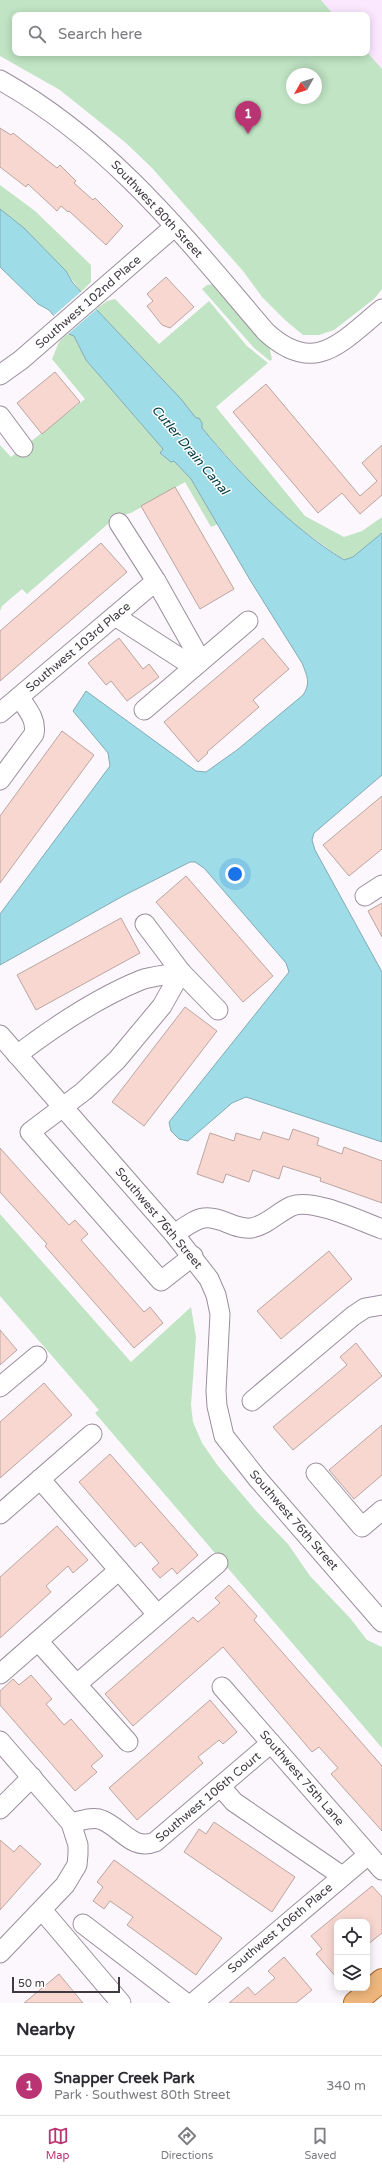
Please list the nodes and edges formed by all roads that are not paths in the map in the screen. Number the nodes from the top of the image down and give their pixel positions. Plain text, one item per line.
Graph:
1 (0, 80) edge
2 (174, 227) junction
3 (382, 309) edge
4 (0, 375) edge
5 (0, 416) edge
6 (23, 447) dead end
7 (119, 522) dead end
8 (156, 581) junction
9 (115, 616) junction
10 (248, 621) dead end
11 (198, 664) junction
12 (19, 697) junction
13 (144, 710) dead end
14 (0, 713) edge
15 (0, 780) edge
16 (382, 885) edge
17 (365, 896) dead end
18 (145, 924) dead end
19 (180, 972) junction
20 (218, 1010) dead end
21 (0, 1035) edge
22 (17, 1055) junction
23 (63, 1106) junction
24 (382, 1229) edge
25 (174, 1234) junction
26 (193, 1256) junction
27 (382, 1305) edge
28 (36, 1356) dead end
29 (0, 1387) edge
30 (252, 1401) dead end
31 (92, 1434) dead end
32 (316, 1473) dead end
33 (40, 1479) junction
34 (382, 1510) edge
35 (0, 1514) edge
36 (218, 1563) dead end
37 (119, 1570) junction
38 (158, 1614) junction
39 (382, 1622) edge
40 (38, 1641) junction
41 (0, 1674) edge
42 (77, 1684) junction
43 (222, 1687) dead end
44 (0, 1741) edge
45 (128, 1742) dead end
46 (271, 1743) junction
47 (32, 1777) junction
48 (221, 1787) junction
49 (0, 1809) edge
50 (71, 1822) junction
51 (368, 1855) junction
52 (382, 1870) edge
53 (342, 1876) junction
54 (42, 1910) junction
55 (83, 1924) dead end
56 (115, 1948) junction
57 (0, 1953) edge
58 (94, 1970) junction
59 (382, 1980) edge
60 (121, 2003) edge
61 (186, 2003) edge
62 (193, 2003) edge
63 (355, 2003) edge

1 - 2 street, Southwest 80th Street
2 - 3 street, Southwest 80th Street
2 - 4 street, Southwest 102nd Place
5 - 6 street
7 - 8 street
8 - 9 street, Southwest 103rd Place
8 - 11 street
9 - 11 street
9 - 12 street, Southwest 103rd Place
10 - 11 street
11 - 13 street
12 - 14 street, Southwest 103rd Place
12 - 15 street
16 - 17 street
18 - 19 street
19 - 20 street
19 - 22 street
19 - 23 street
21 - 22 street, Southwest 76th Street
22 - 23 street, Southwest 76th Street
23 - 25 street, Southwest 76th Street
23 - 26 street
24 - 25 street
25 - 26 street, Southwest 76th Street
26 - 39 street, Southwest 76th Street
27 - 30 street
28 - 29 street
31 - 33 street
32 - 34 street
33 - 35 street
33 - 37 street
36 - 38 street
37 - 38 street
37 - 40 street
38 - 42 street
40 - 41 street
40 - 42 street
42 - 45 street
43 - 46 street, Southwest 75th Lane
44 - 47 street
46 - 48 street, Southwest 106th Court
46 - 51 street, Southwest 75th Lane
47 - 49 street
47 - 50 street
48 - 50 street, Southwest 106th Court
48 - 53 street
50 - 54 street
51 - 52 street, Southwest 75th Lane
51 - 53 street, Southwest 106th Place
53 - 62 street, Southwest 106th Place
54 - 57 street
54 - 58 street
55 - 56 street
56 - 58 street
56 - 61 street
58 - 60 street
59 - 63 main road

